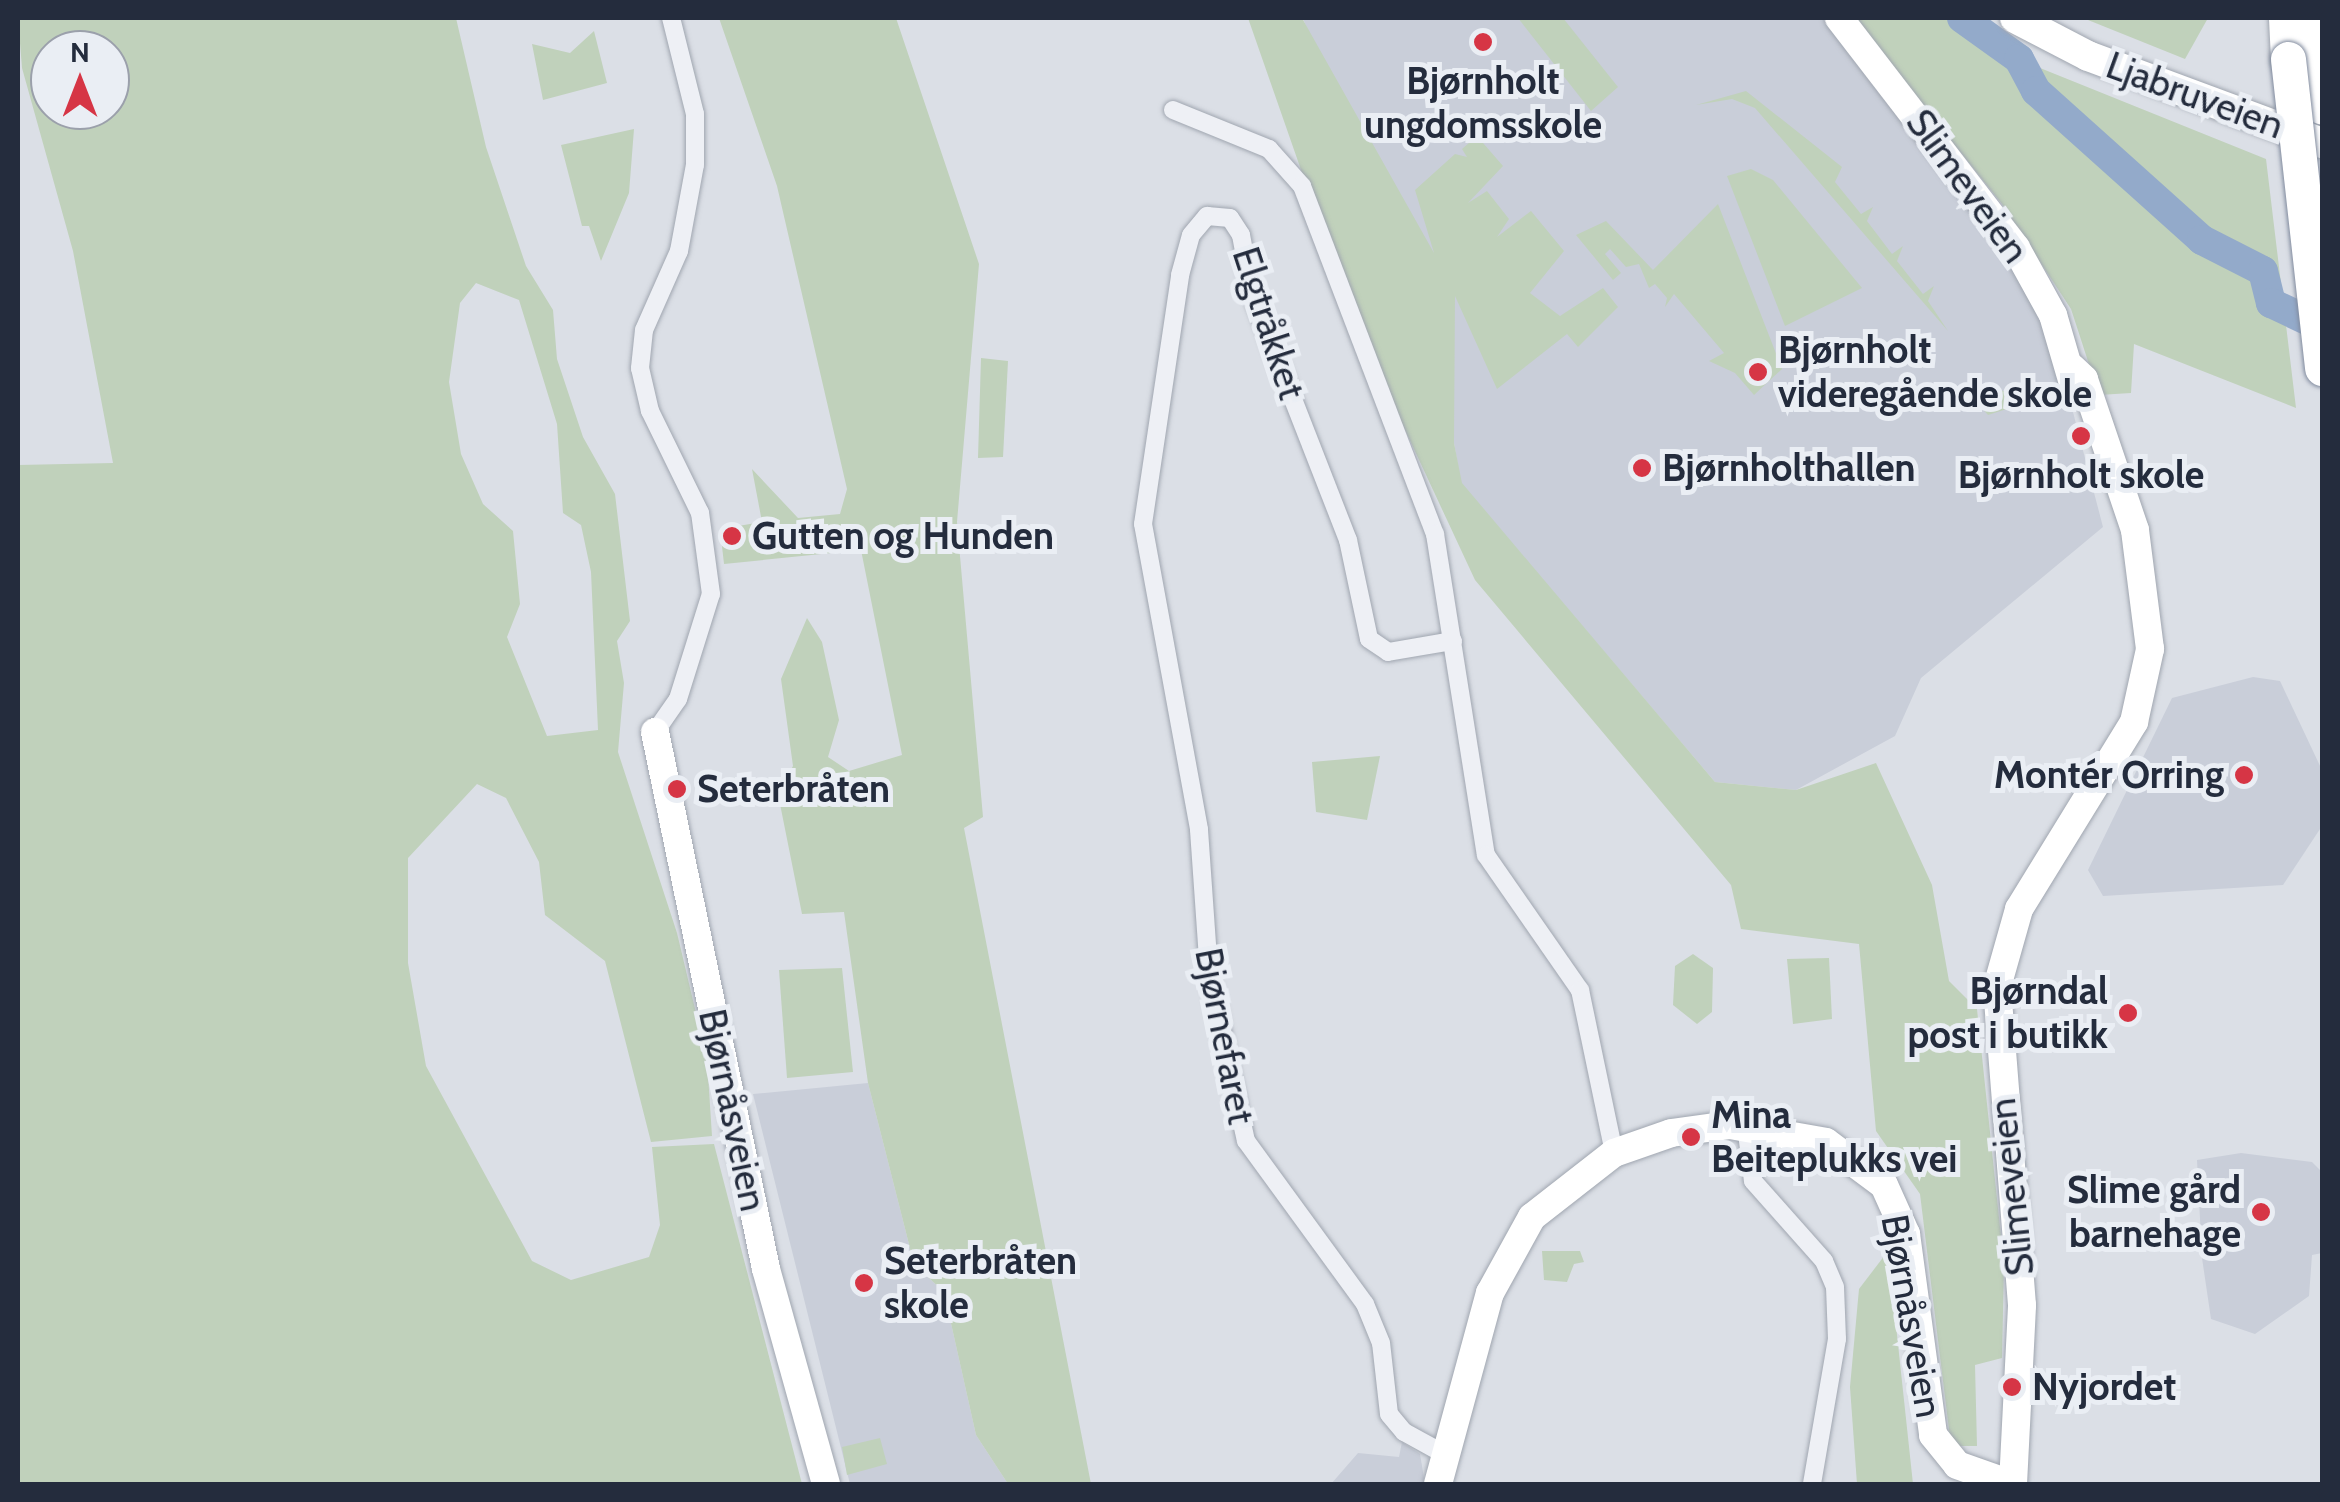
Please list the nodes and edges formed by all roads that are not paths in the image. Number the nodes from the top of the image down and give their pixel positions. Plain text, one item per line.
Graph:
1 (671, 18) edge
2 (1838, 18) edge
3 (2016, 18) edge
4 (2286, 18) edge
5 (2313, 18) edge
6 (2303, 60) junction
7 (2322, 107) edge
8 (1174, 110) dead end
9 (2322, 142) edge
10 (2322, 368) edge
11 (1154, 610) joint
12 (1453, 640) junction
13 (655, 732) joint
14 (1746, 1126) junction
15 (1614, 1153) junction
16 (1446, 1455) junction
17 (826, 1484) edge
18 (1438, 1484) edge
19 (1812, 1484) edge
20 (2012, 1484) edge

1 - 13 street
2 - 20 street, Slimeveien
3 - 9 main road, Ljabruveien
4 - 6 highway
5 - 6 highway
6 - 7 highway
6 - 10 highway, bridge
8 - 12 street, Elgtråkket
11 - 12 street, Elgtråkket
11 - 16 street, Bjørnefaret
12 - 15 street, Elgtråkket
13 - 17 street, Bjørnåsveien
14 - 15 street, Bjørnåsveien
14 - 19 street
14 - 20 street, Bjørnåsveien
15 - 16 street, Bjørnåsveien
16 - 18 street, Bjørnåsveien

